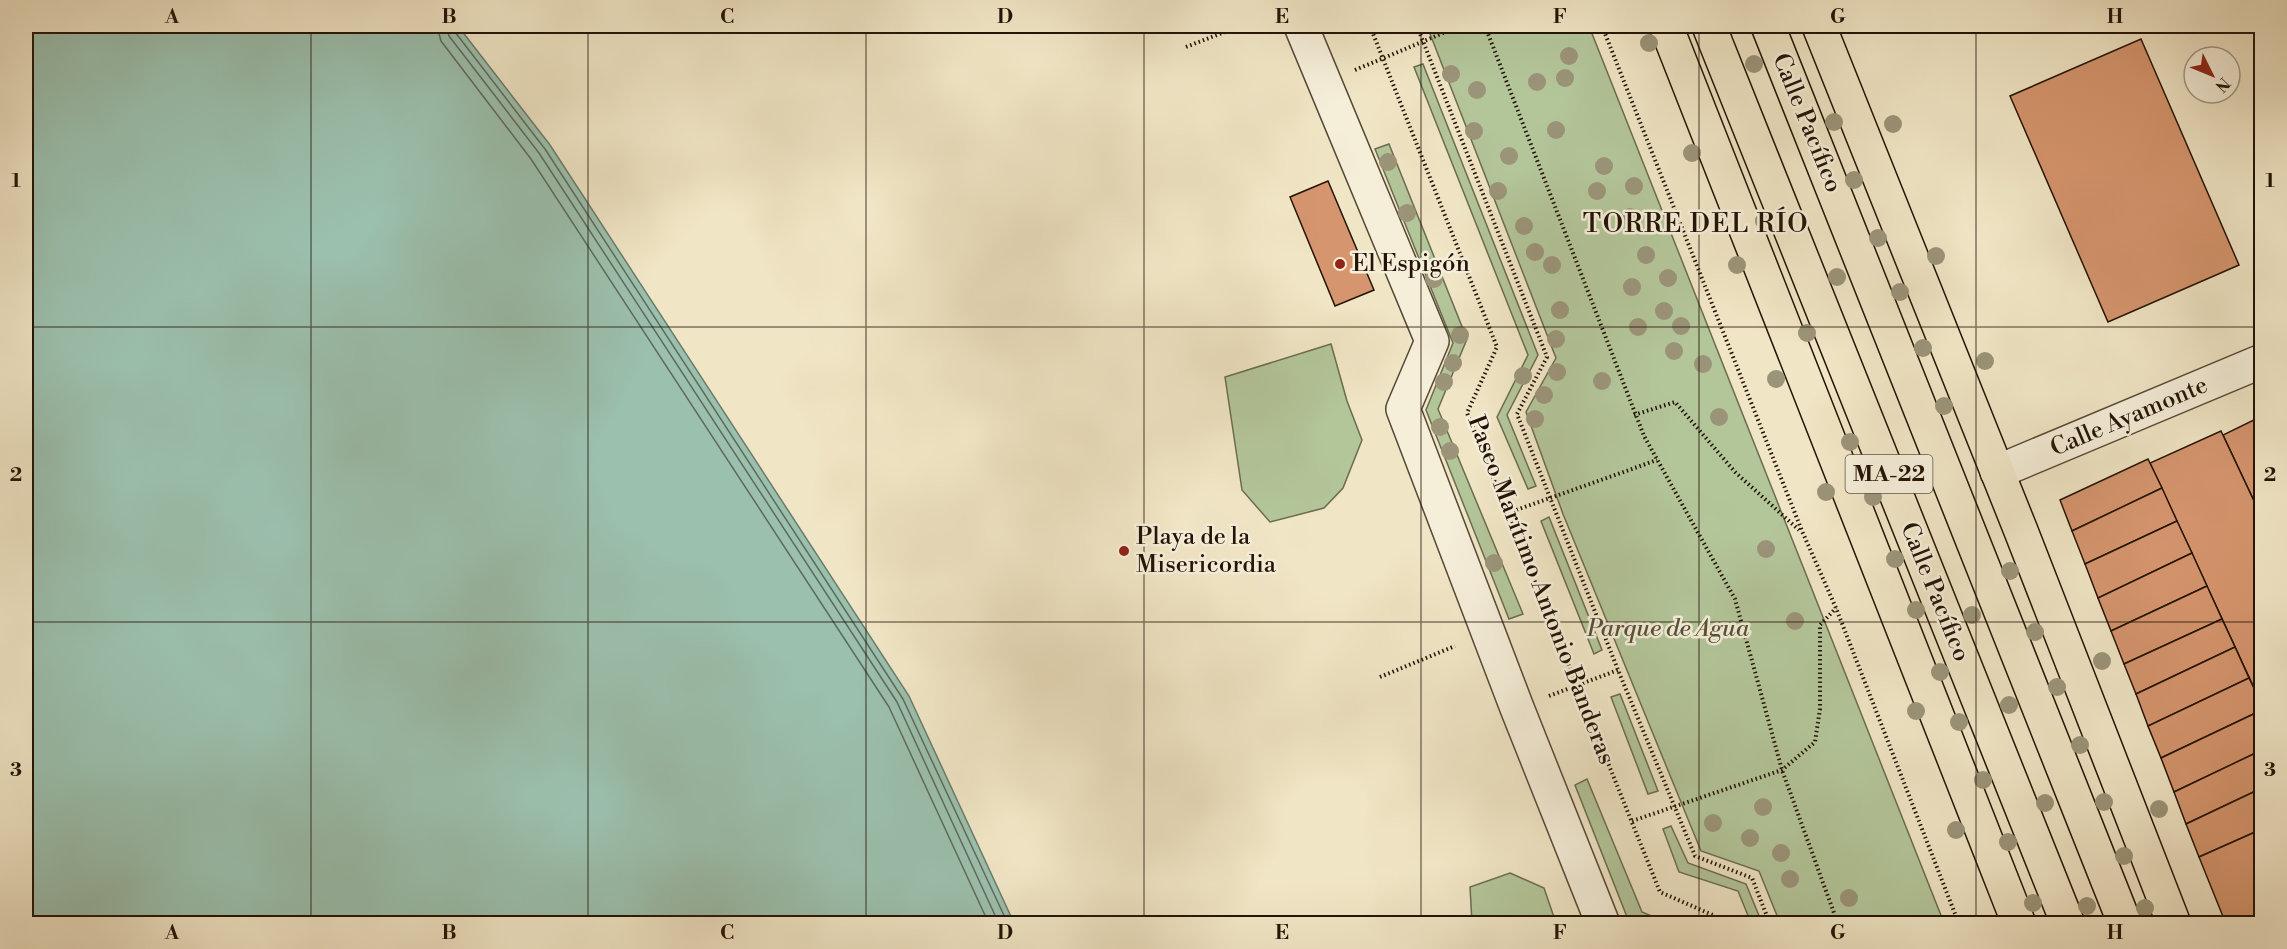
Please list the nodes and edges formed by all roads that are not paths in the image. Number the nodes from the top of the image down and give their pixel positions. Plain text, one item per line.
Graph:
1 (1301, 26) edge
2 (1666, 26) edge
3 (1709, 26) edge
4 (1768, 26) edge
5 (1819, 26) edge
6 (2262, 361) edge
7 (1997, 472) junction
8 (1604, 924) edge
9 (2019, 924) edge
10 (2068, 924) edge
11 (2125, 924) edge
12 (2174, 924) edge

1 - 8 street
2 - 9 main road, Calle Pacífico
3 - 10 main road, Calle Pacífico / MA-22
4 - 11 main road, Calle Pacífico / MA-22
5 - 7 main road, Calle Pacífico
6 - 7 street, Calle Ayamonte
7 - 12 main road, Calle Pacífico

